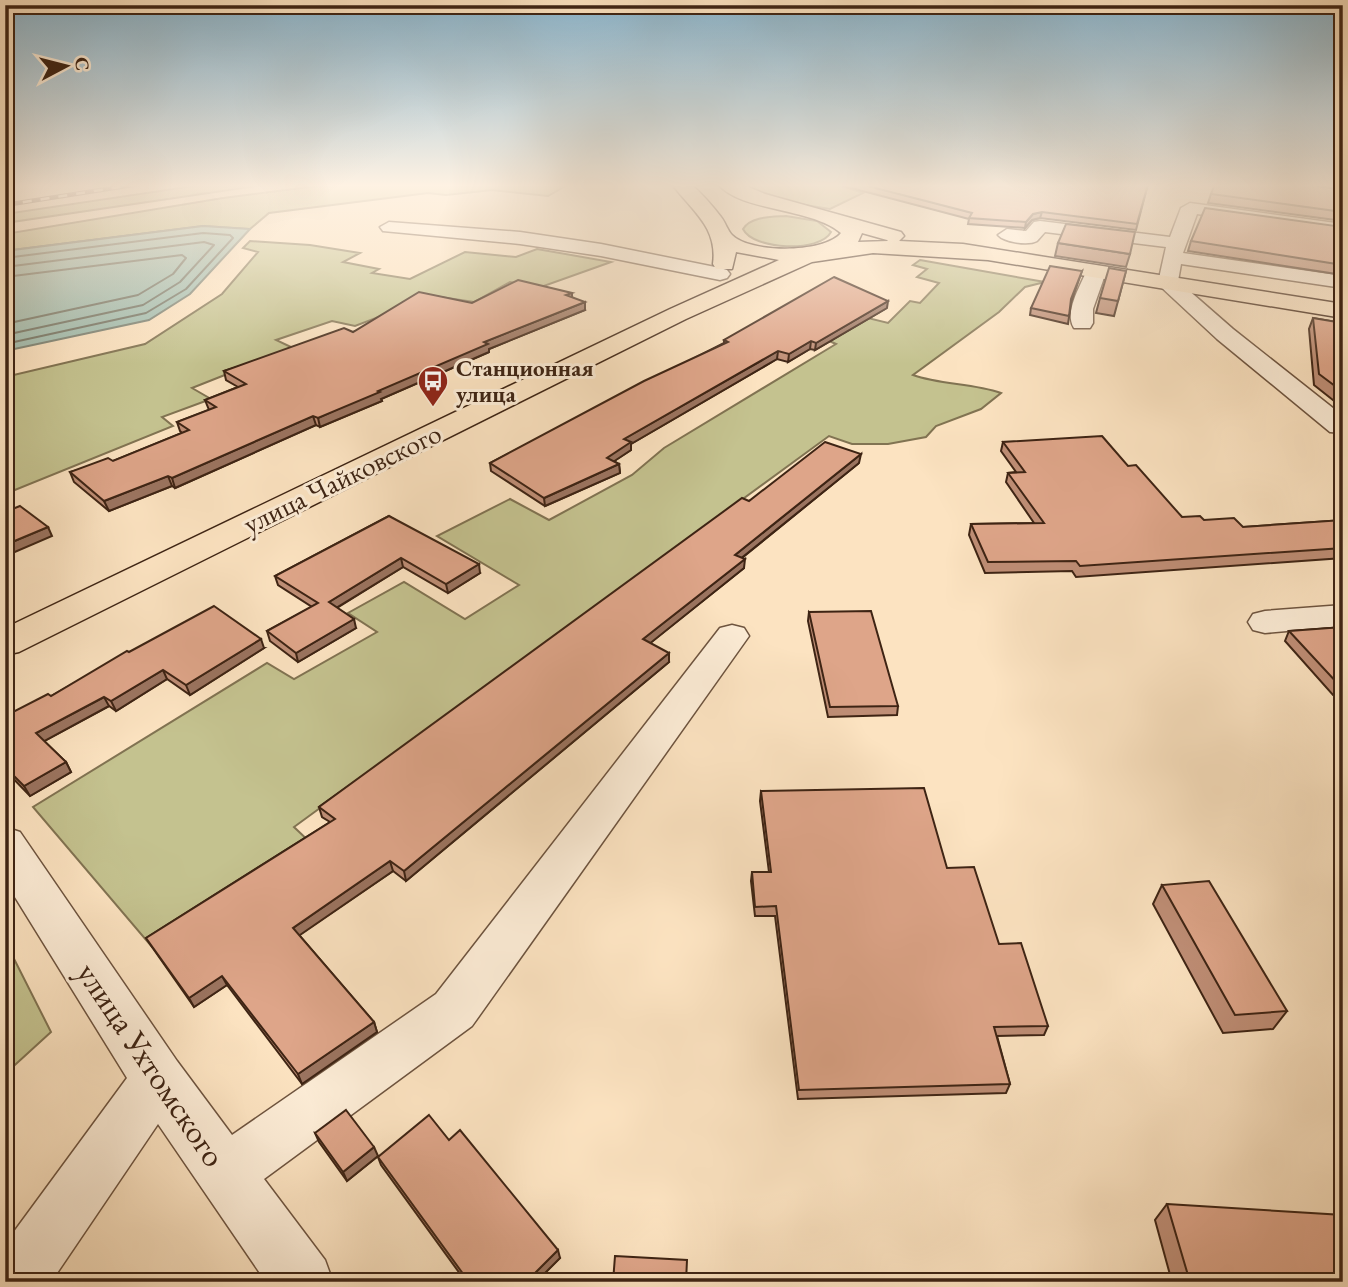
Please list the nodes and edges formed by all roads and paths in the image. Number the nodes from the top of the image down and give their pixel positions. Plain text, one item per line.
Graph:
1 (561, 244) edge
2 (727, 244) edge
3 (737, 244) edge
4 (839, 244) edge
5 (934, 244) edge
6 (1142, 244) edge
7 (1177, 244) edge
8 (1175, 250) junction
9 (825, 251) junction
10 (988, 254) junction
11 (1096, 272) junction
12 (720, 274) junction
13 (1343, 282) edge
14 (1168, 284) junction
15 (1343, 311) edge
16 (678, 314) junction
17 (1082, 323) dead end
18 (1339, 426) dead end
19 (1343, 615) edge
20 (1265, 622) dead end
21 (732, 636) dead end
22 (5, 643) edge
23 (5, 844) edge
24 (158, 1079) junction
25 (226, 1173) junction
26 (291, 1277) edge
27 (15, 1282) edge

1 - 12 street
2 - 12 main road
3 - 9 main road
4 - 9 main road
5 - 10 main road
6 - 8 street
7 - 8 street
8 - 13 street
8 - 14 street
9 - 10 main road
9 - 16 main road, улица Чайковского
10 - 11 main road
11 - 14 main road
11 - 17 street
12 - 16 main road, улица Чайковского
14 - 15 main road
14 - 18 street
16 - 22 main road, улица Чайковского
19 - 20 street
21 - 25 street
23 - 24 street, улица Ухтомского
24 - 25 street, улица Ухтомского
24 - 27 street
25 - 26 street, улица Ухтомского

